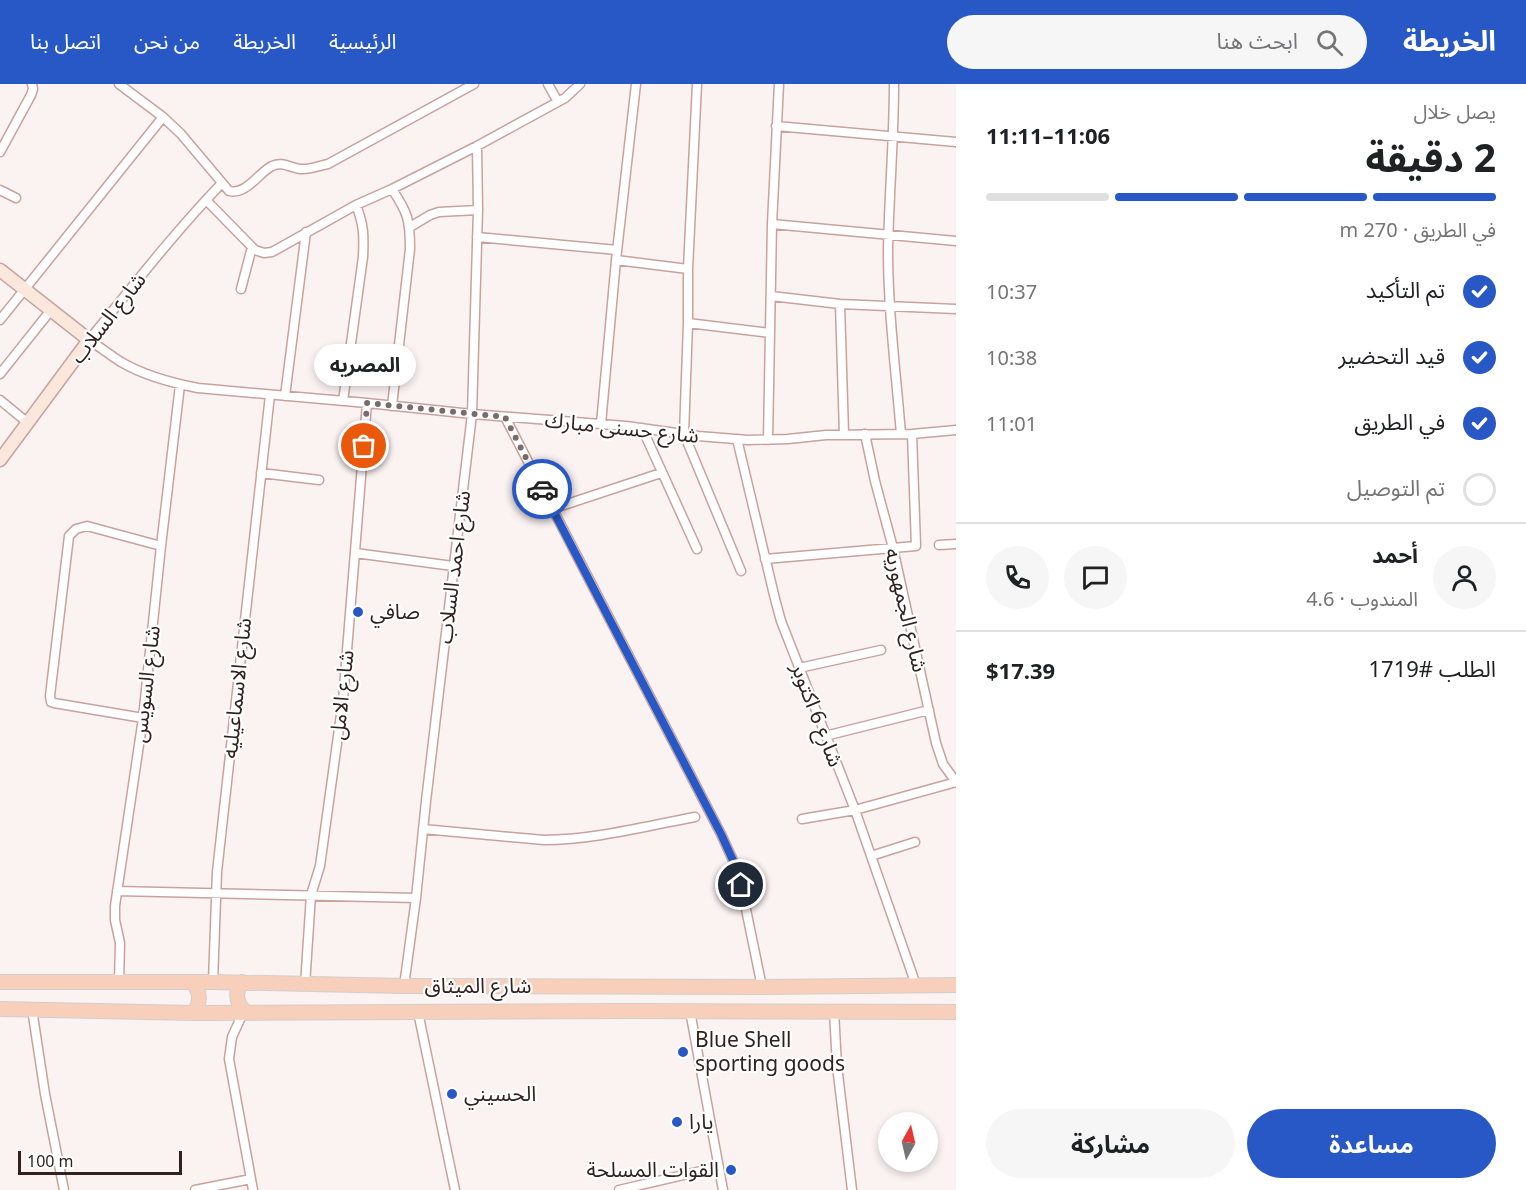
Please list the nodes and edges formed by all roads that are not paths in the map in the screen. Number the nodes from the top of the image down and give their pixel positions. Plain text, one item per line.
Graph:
1 (32, 84) edge
2 (119, 84) edge
3 (474, 84) edge
4 (548, 84) edge
5 (580, 84) edge
6 (636, 84) edge
7 (697, 84) edge
8 (779, 84) edge
9 (894, 84) edge
10 (558, 102) junction
11 (163, 117) junction
12 (776, 126) junction
13 (894, 136) junction
14 (956, 142) edge
15 (477, 146) junction
16 (0, 152) edge
17 (222, 183) junction
18 (392, 189) junction
19 (0, 190) edge
20 (16, 198) dead end
21 (206, 200) junction
22 (356, 205) junction
23 (478, 210) junction
24 (772, 224) junction
25 (410, 226) junction
26 (306, 232) junction
27 (889, 236) junction
28 (477, 237) junction
29 (956, 241) edge
30 (252, 247) junction
31 (616, 255) junction
32 (688, 269) junction
33 (0, 270) edge
34 (241, 289) dead end
35 (25, 290) junction
36 (771, 296) junction
37 (840, 304) junction
38 (890, 306) junction
39 (956, 309) edge
40 (51, 310) junction
41 (0, 320) edge
42 (688, 323) junction
43 (770, 333) junction
44 (89, 340) junction
45 (0, 374) edge
46 (180, 385) junction
47 (270, 395) junction
48 (285, 396) junction
49 (0, 400) edge
50 (342, 401) junction
51 (367, 403) junction
52 (392, 406) junction
53 (472, 414) junction
54 (505, 417) junction
55 (28, 423) junction
56 (601, 424) junction
57 (642, 428) junction
58 (956, 430) edge
59 (684, 434) junction
60 (844, 434) junction
61 (866, 434) junction
62 (901, 434) junction
63 (912, 434) junction
64 (737, 439) junction
65 (768, 440) junction
66 (0, 460) edge
67 (261, 473) junction
68 (661, 473) junction
69 (318, 480) dead end
70 (552, 508) junction
71 (956, 544) edge
72 (939, 545) dead end
73 (161, 546) junction
74 (893, 548) junction
75 (697, 549) dead end
76 (355, 553) junction
77 (765, 560) junction
78 (453, 566) junction
79 (741, 571) dead end
80 (881, 650) dead end
81 (799, 668) junction
82 (929, 710) junction
83 (143, 718) junction
84 (825, 736) junction
85 (956, 782) edge
86 (855, 810) junction
87 (695, 817) dead end
88 (802, 819) dead end
89 (423, 829) junction
90 (915, 842) dead end
91 (871, 856) junction
92 (117, 891) junction
93 (215, 893) junction
94 (311, 895) junction
95 (416, 898) junction
96 (0, 982) edge
97 (119, 982) junction
98 (192, 982) junction
99 (213, 982) junction
100 (242, 982) junction
101 (305, 985) junction
102 (916, 985) junction
103 (956, 985) edge
104 (404, 986) junction
105 (762, 987) junction
106 (0, 1009) edge
107 (32, 1009) junction
108 (690, 1011) junction
109 (834, 1011) junction
110 (418, 1012) junction
111 (956, 1012) edge
112 (194, 1013) junction
113 (244, 1013) junction
114 (718, 1167) junction
115 (251, 1179) junction
116 (64, 1190) edge
117 (195, 1190) edge
118 (253, 1190) edge
119 (455, 1190) edge
120 (619, 1190) edge
121 (723, 1190) edge
122 (852, 1190) edge

1 - 16 street
2 - 11 street
3 - 17 street
4 - 10 street
5 - 10 street
6 - 31 street
7 - 32 street
8 - 12 street
9 - 13 street
10 - 15 street
11 - 17 street
11 - 35 street
12 - 13 street
12 - 24 street
13 - 14 street
13 - 27 street
15 - 18 street
15 - 23 street, شارع احمد السلاب
17 - 21 street, شارع السلاب
18 - 22 street
18 - 25 street
19 - 20 street
21 - 30 street
21 - 44 street, شارع السلاب
22 - 26 street
22 - 50 street
23 - 25 street
23 - 28 street, شارع احمد السلاب
24 - 27 street
24 - 36 street
25 - 52 street
26 - 30 street
26 - 48 street
27 - 29 street
27 - 38 street
28 - 31 street
28 - 53 street, شارع احمد السلاب
30 - 34 street
31 - 32 street
31 - 56 street
32 - 42 street
33 - 35 street, شارع حسنى مبارك
35 - 40 street, شارع حسنى مبارك
35 - 41 street
36 - 37 street
36 - 43 street
37 - 38 street
37 - 60 street
38 - 39 street
38 - 62 street
40 - 44 street, شارع حسنى مبارك
40 - 45 street
42 - 43 street
42 - 59 street
43 - 65 street
44 - 46 street, شارع حسنى مبارك
44 - 55 street, شارع السلاب
46 - 47 street, شارع حسنى مبارك
46 - 73 street, شارع السويس
47 - 48 street, شارع حسنى مبارك
47 - 67 street, شارع الاسماعيليه
48 - 50 street, شارع حسنى مبارك
49 - 55 street
50 - 51 street, شارع حسنى مبارك
51 - 52 street, شارع حسنى مبارك
51 - 76 street, شارع الامل
52 - 53 street, شارع حسنى مبارك
53 - 54 street, شارع حسنى مبارك
53 - 78 street, شارع احمد السلاب
54 - 56 street, شارع حسنى مبارك
54 - 70 street
55 - 66 street, شارع السلاب
56 - 57 street, شارع حسنى مبارك
57 - 59 street, شارع حسنى مبارك
57 - 68 street
58 - 63 street, شارع حسنى مبارك
59 - 64 street, شارع حسنى مبارك
59 - 79 street
60 - 61 street, شارع حسنى مبارك
60 - 65 street, شارع حسنى مبارك
61 - 62 street, شارع حسنى مبارك
61 - 74 street, شارع الجمهوريه
62 - 63 street, شارع حسنى مبارك
63 - 74 street
64 - 65 street, شارع حسنى مبارك
64 - 77 street, شارع 6 اكتوبر
67 - 69 street
67 - 93 street, شارع الاسماعيليه
68 - 70 street
68 - 75 street
70 - 105 street
71 - 72 street
73 - 83 street, شارع السويس
73 - 83 street
74 - 77 street
74 - 82 street, شارع الجمهوريه
76 - 78 street
76 - 94 street, شارع الامل
77 - 81 street, شارع 6 اكتوبر
78 - 89 street, شارع احمد السلاب
80 - 81 street
81 - 84 street, شارع 6 اكتوبر
82 - 84 street
82 - 85 street, شارع الجمهوريه
83 - 92 street, شارع السويس
84 - 86 street, شارع 6 اكتوبر
85 - 86 street
86 - 88 street
86 - 91 street, شارع 6 اكتوبر
87 - 89 street
89 - 95 street, شارع احمد السلاب
90 - 91 street
91 - 102 street, شارع 6 اكتوبر
92 - 93 street
92 - 97 street, شارع السويس
93 - 94 street
93 - 99 street, شارع الاسماعيليه
94 - 95 street
94 - 101 street, شارع الامل
95 - 104 street, شارع احمد السلاب
96 - 97 main road, شارع الميثاق
97 - 98 main road, شارع الميثاق
98 - 99 main road, شارع الميثاق
98 - 112 main road
99 - 100 main road, شارع الميثاق
100 - 101 main road, شارع الميثاق
100 - 113 main road
101 - 104 main road, شارع الميثاق
102 - 103 main road, شارع الميثاق
102 - 105 main road, شارع الميثاق
104 - 105 main road, شارع الميثاق
106 - 107 main road, شارع الميثاق
107 - 112 main road, شارع الميثاق
107 - 116 street
108 - 109 main road, شارع الميثاق
108 - 110 main road, شارع الميثاق
108 - 114 street
109 - 111 main road, شارع الميثاق
109 - 122 street
110 - 113 main road, شارع الميثاق
110 - 119 street
112 - 113 main road, شارع الميثاق
113 - 115 street
114 - 120 street
114 - 121 street
115 - 117 street
115 - 118 street

